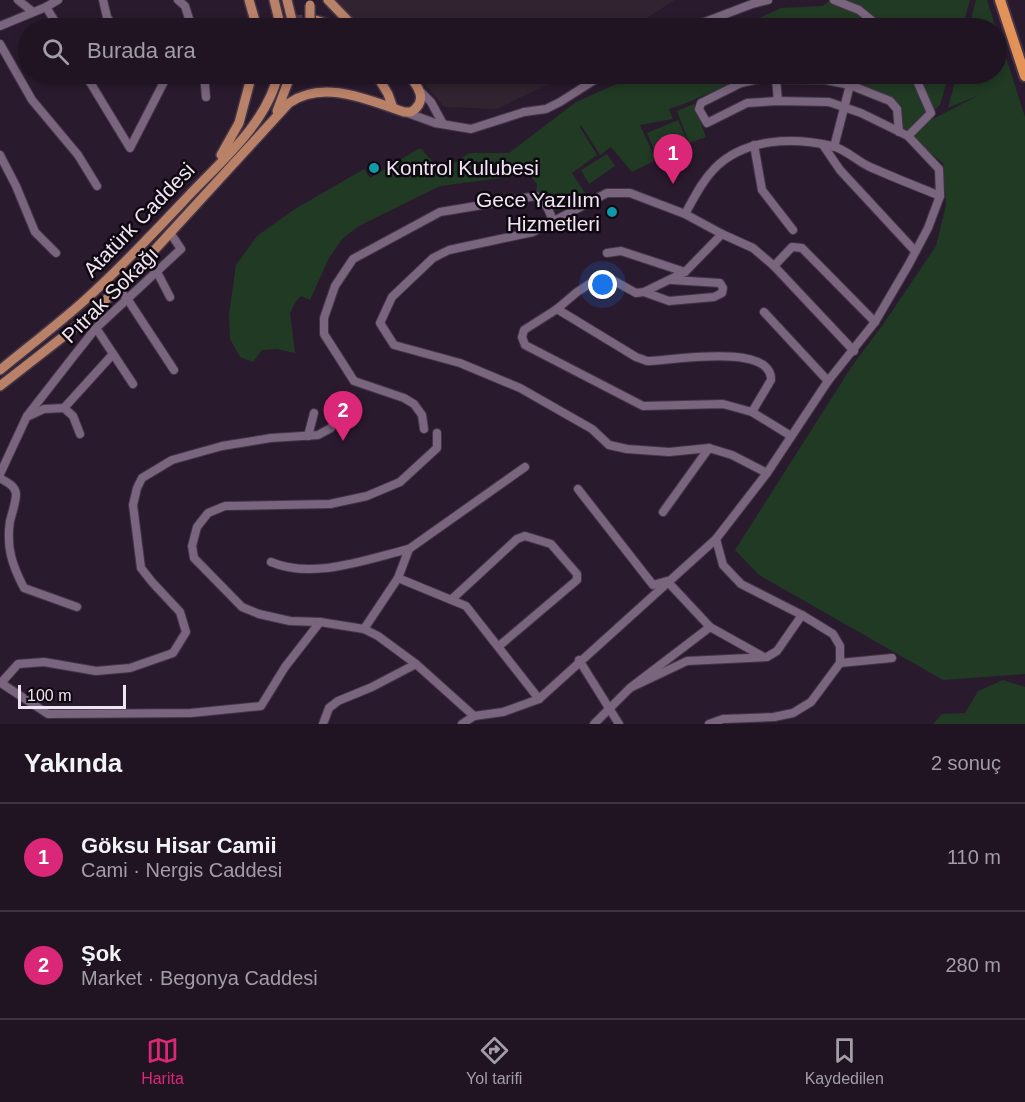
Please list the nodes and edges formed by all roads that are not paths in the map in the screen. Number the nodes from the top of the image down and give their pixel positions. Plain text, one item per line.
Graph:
1 (18, 0) edge
2 (58, 0) edge
3 (103, 0) edge
4 (178, 0) edge
5 (248, 0) edge
6 (274, 0) edge
7 (287, 0) edge
8 (328, 0) edge
9 (768, 0) edge
10 (834, 0) edge
11 (1000, 0) edge
12 (309, 2) edge
13 (46, 7) junction
14 (33, 12) junction
15 (18, 18) edge
16 (19, 18) edge
17 (53, 18) edge
18 (108, 18) edge
19 (189, 18) edge
20 (250, 18) edge
21 (254, 18) edge
22 (278, 18) edge
23 (292, 18) edge
24 (310, 18) edge
25 (345, 18) edge
26 (715, 18) edge
27 (869, 18) edge
28 (1006, 18) edge
29 (1007, 21) edge
30 (0, 26) edge
31 (0, 44) edge
32 (18, 76) edge
33 (1025, 76) edge
34 (23, 84) edge
35 (91, 84) edge
36 (163, 84) edge
37 (205, 84) edge
38 (248, 84) edge
39 (276, 84) edge
40 (288, 84) edge
41 (383, 84) edge
42 (411, 84) edge
43 (415, 84) edge
44 (588, 84) edge
45 (739, 84) edge
46 (777, 84) edge
47 (845, 84) edge
48 (919, 84) edge
49 (850, 85) junction
50 (420, 91) junction
51 (206, 97) dead end
52 (778, 101) junction
53 (393, 108) junction
54 (844, 108) junction
55 (405, 112) junction
56 (443, 124) junction
57 (264, 130) junction
58 (899, 132) junction
59 (908, 136) junction
60 (754, 145) junction
61 (823, 145) junction
62 (834, 147) junction
63 (0, 155) edge
64 (214, 170) junction
65 (97, 186) dead end
66 (940, 196) junction
67 (685, 214) junction
68 (554, 222) junction
69 (793, 230) dead end
70 (171, 234) junction
71 (722, 234) junction
72 (915, 251) junction
73 (56, 253) dead end
74 (607, 253) dead end
75 (774, 266) junction
76 (157, 272) junction
77 (685, 272) junction
78 (669, 280) junction
79 (118, 288) junction
80 (644, 292) junction
81 (170, 297) dead end
82 (128, 300) junction
83 (557, 309) junction
84 (764, 312) dead end
85 (874, 322) junction
86 (96, 328) junction
87 (854, 351) junction
88 (113, 354) junction
89 (0, 370) edge
90 (174, 370) dead end
91 (828, 381) junction
92 (132, 384) dead end
93 (0, 386) edge
94 (64, 408) junction
95 (752, 412) junction
96 (314, 413) dead end
97 (27, 416) junction
98 (337, 416) dead end
99 (424, 429) dead end
100 (437, 433) dead end
101 (80, 434) dead end
102 (308, 436) junction
103 (791, 436) junction
104 (709, 448) junction
105 (525, 467) dead end
106 (766, 473) junction
107 (0, 476) edge
108 (578, 489) dead end
109 (663, 512) dead end
110 (716, 539) junction
111 (718, 548) junction
112 (409, 549) junction
113 (705, 550) junction
114 (272, 561) dead end
115 (398, 578) junction
116 (667, 581) junction
117 (452, 599) junction
118 (77, 607) dead end
119 (802, 615) junction
120 (321, 622) junction
121 (710, 627) junction
122 (364, 628) junction
123 (499, 646) junction
124 (762, 656) junction
125 (892, 658) dead end
126 (579, 660) junction
127 (840, 663) junction
128 (416, 664) junction
129 (630, 688) junction
130 (538, 699) junction
131 (609, 708) junction
132 (78, 715) junction
133 (474, 716) junction
134 (76, 724) edge
135 (323, 724) edge
136 (462, 724) edge
137 (594, 724) edge
138 (619, 724) edge
139 (709, 724) edge

1 - 14 street
2 - 13 street
3 - 18 street
4 - 19 street
5 - 20 main road
5 - 21 main road
6 - 22 main road
7 - 23 main road
8 - 25 main road
9 - 26 street
10 - 27 street
11 - 28 highway
12 - 24 main road, bridge
13 - 14 street
13 - 17 street
14 - 16 street
15 - 30 street
29 - 33 highway
31 - 32 street
34 - 65 street
35 - 36 street
37 - 51 street
38 - 64 main road
39 - 64 main road, Atatürk Caddesi
40 - 57 main road
41 - 53 main road
42 - 50 main road
43 - 50 main road
44 - 56 street
45 - 52 street
46 - 52 street
47 - 49 street
48 - 59 street
49 - 54 street
49 - 58 street
50 - 55 main road
50 - 56 street
52 - 54 street
53 - 55 main road
53 - 57 main road
54 - 58 street
54 - 62 street
55 - 56 street
57 - 70 main road, Atatürk Caddesi
58 - 59 street
59 - 66 street
60 - 61 street
60 - 67 street
60 - 69 street
61 - 62 street
61 - 72 street
62 - 66 street
63 - 73 street
64 - 89 main road, Atatürk Caddesi
66 - 72 street
67 - 68 street
67 - 71 street
68 - 99 street
68 - 104 street
70 - 76 street, Pıtrak Sokağı
70 - 79 main road, Atatürk Caddesi
71 - 75 street
71 - 77 street
72 - 85 street
74 - 77 street
75 - 85 street
75 - 87 street
76 - 81 street
76 - 82 street, Pıtrak Sokağı
77 - 78 street
78 - 80 street
78 - 80 street
79 - 82 street
79 - 93 main road, Atatürk Caddesi
80 - 83 street
82 - 86 street, Pıtrak Sokağı
82 - 90 street
83 - 95 street
83 - 95 street
84 - 91 street
85 - 87 street
86 - 88 street
86 - 97 street, Pıtrak Sokağı
87 - 91 street
88 - 92 street
88 - 94 street
91 - 103 street
94 - 97 street
94 - 101 street
95 - 103 street
96 - 102 street
97 - 107 street, Pıtrak Sokağı
98 - 102 street
100 - 120 street
102 - 132 street
103 - 106 street
104 - 106 street
104 - 109 street
105 - 112 street
106 - 110 street
107 - 118 street
108 - 116 street
110 - 111 street
110 - 113 street
111 - 113 street
111 - 119 street
112 - 114 street
112 - 115 street
113 - 116 street
115 - 117 street
115 - 122 street
116 - 121 street
116 - 126 street
117 - 123 street
117 - 123 street
119 - 124 street
119 - 127 street
120 - 122 street
120 - 132 street
121 - 124 street
121 - 129 street
122 - 128 street
123 - 130 street
124 - 129 street
125 - 127 street
126 - 130 street
126 - 131 street
127 - 139 street
128 - 133 street
128 - 135 street
129 - 131 street
130 - 133 street
131 - 137 street
131 - 138 street
132 - 134 street
133 - 136 street

